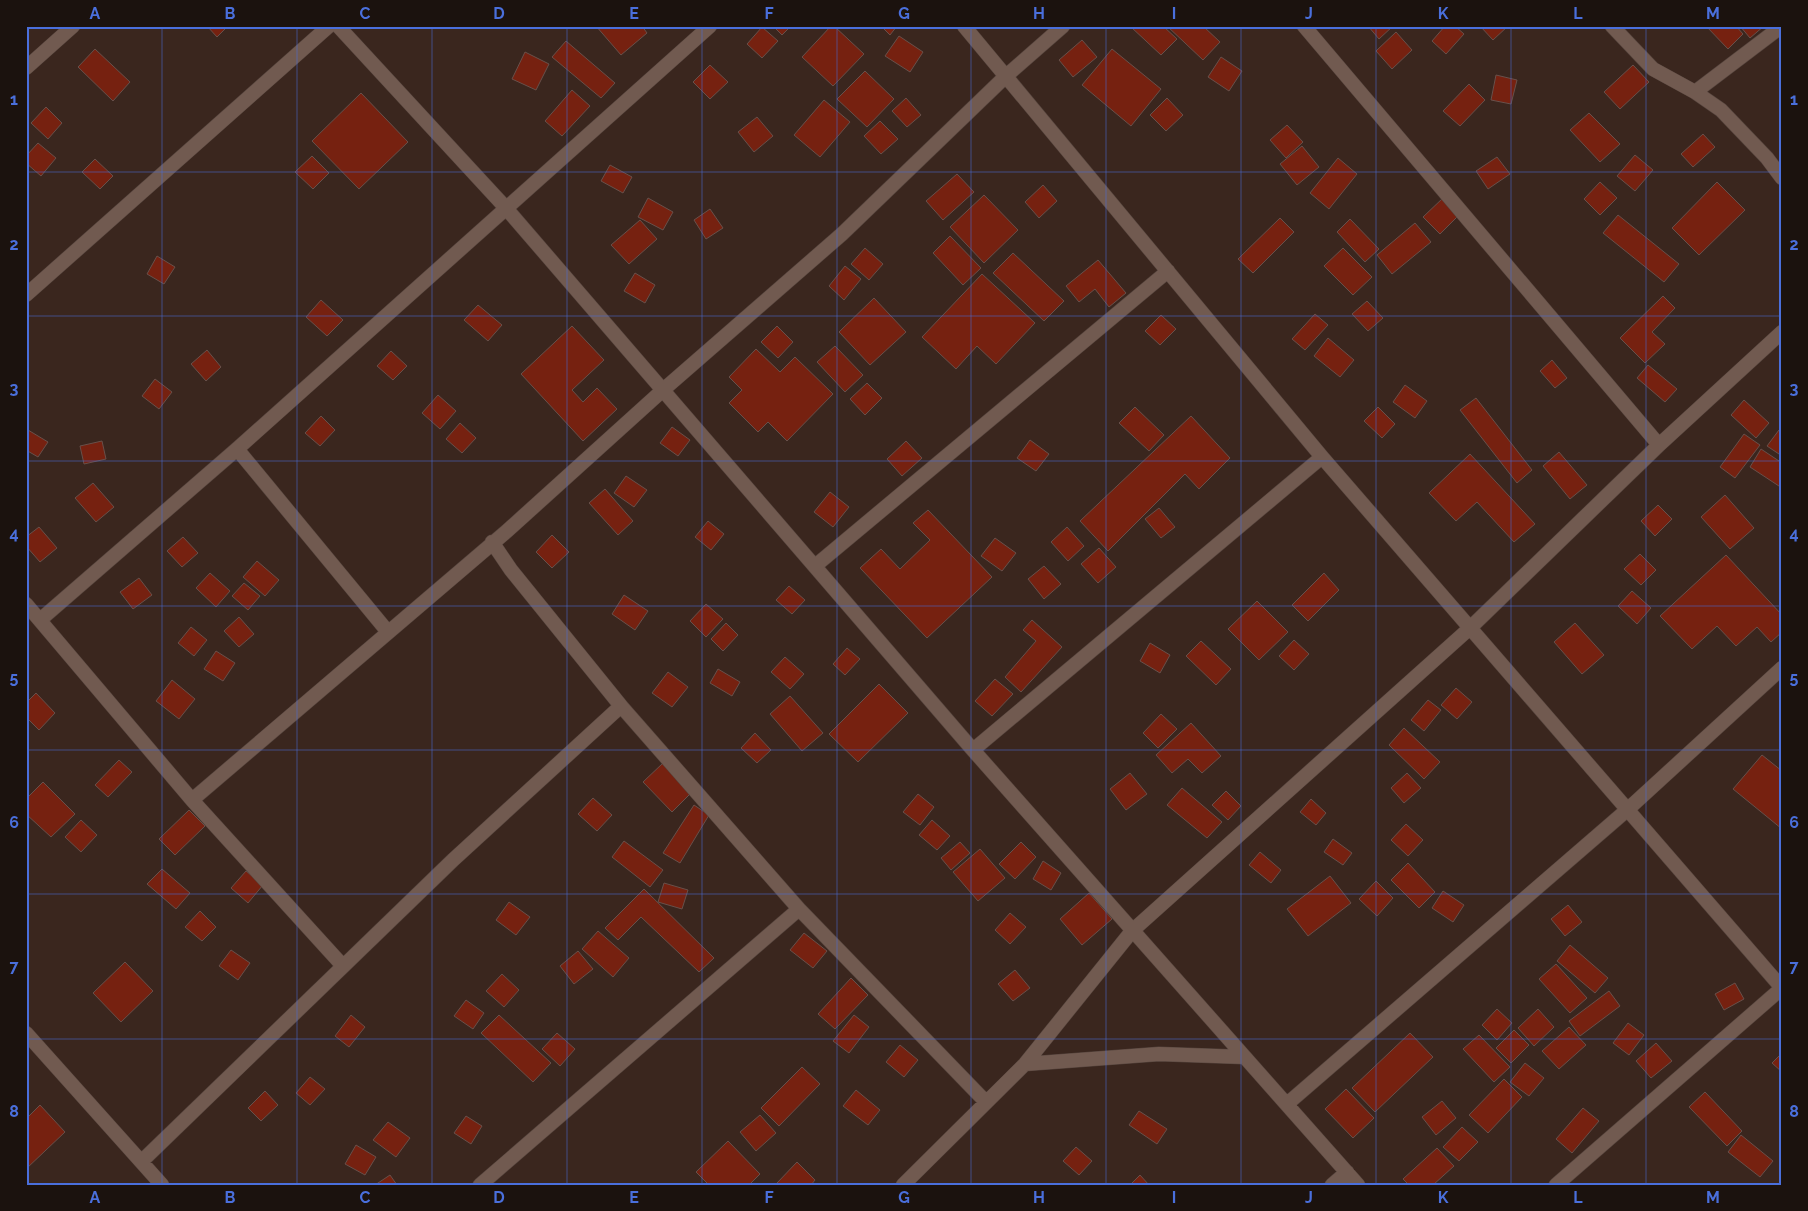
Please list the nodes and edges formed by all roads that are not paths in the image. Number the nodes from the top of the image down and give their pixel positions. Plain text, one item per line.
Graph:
1 (73, 26) edge
2 (329, 26) edge
3 (338, 26) edge
4 (710, 26) edge
5 (964, 26) edge
6 (1063, 26) edge
7 (1304, 26) edge
8 (1612, 26) edge
9 (1782, 26) edge
10 (26, 68) edge
11 (1006, 76) junction
12 (1696, 92) junction
13 (1782, 178) edge
14 (505, 207) junction
15 (1168, 271) junction
16 (26, 295) edge
17 (1782, 332) edge
18 (662, 390) junction
19 (1659, 445) junction
20 (237, 449) junction
21 (1322, 457) junction
22 (492, 542) junction
23 (815, 566) junction
24 (26, 604) edge
25 (40, 620) junction
26 (1470, 628) junction
27 (388, 632) junction
28 (1782, 668) edge
29 (621, 706) junction
30 (973, 750) junction
31 (192, 800) junction
32 (1627, 810) junction
33 (799, 909) junction
34 (1132, 931) junction
35 (343, 966) junction
36 (1782, 988) edge
37 (26, 1033) edge
38 (1244, 1057) junction
39 (1025, 1064) junction
40 (985, 1101) junction
41 (1287, 1104) junction
42 (142, 1161) junction
43 (1347, 1172) junction
44 (162, 1185) edge
45 (480, 1185) edge
46 (903, 1185) edge
47 (1332, 1185) edge
48 (1358, 1185) edge
49 (1556, 1185) edge

1 - 10 street
2 - 16 street
3 - 14 street
4 - 14 street
5 - 11 street
6 - 11 street
7 - 19 street
8 - 12 street
9 - 12 street
11 - 15 street
11 - 18 street
12 - 13 street
14 - 18 street
14 - 20 street
15 - 21 street
15 - 23 street
17 - 19 street
18 - 22 street
18 - 23 street
19 - 26 street
20 - 25 street
20 - 27 street
21 - 26 street
21 - 30 street
22 - 27 street
22 - 29 street
23 - 30 street
24 - 25 street
25 - 31 street
26 - 32 street
26 - 34 street
27 - 31 street
28 - 32 street
29 - 33 street
29 - 35 street
30 - 34 street
31 - 35 street
32 - 36 street
32 - 41 street
33 - 40 street
33 - 45 street
34 - 38 street
34 - 39 street
35 - 42 street
36 - 49 street
37 - 42 street
38 - 39 street
38 - 41 street
39 - 40 street
40 - 46 street
41 - 43 street
42 - 44 street
43 - 47 street
43 - 48 street

